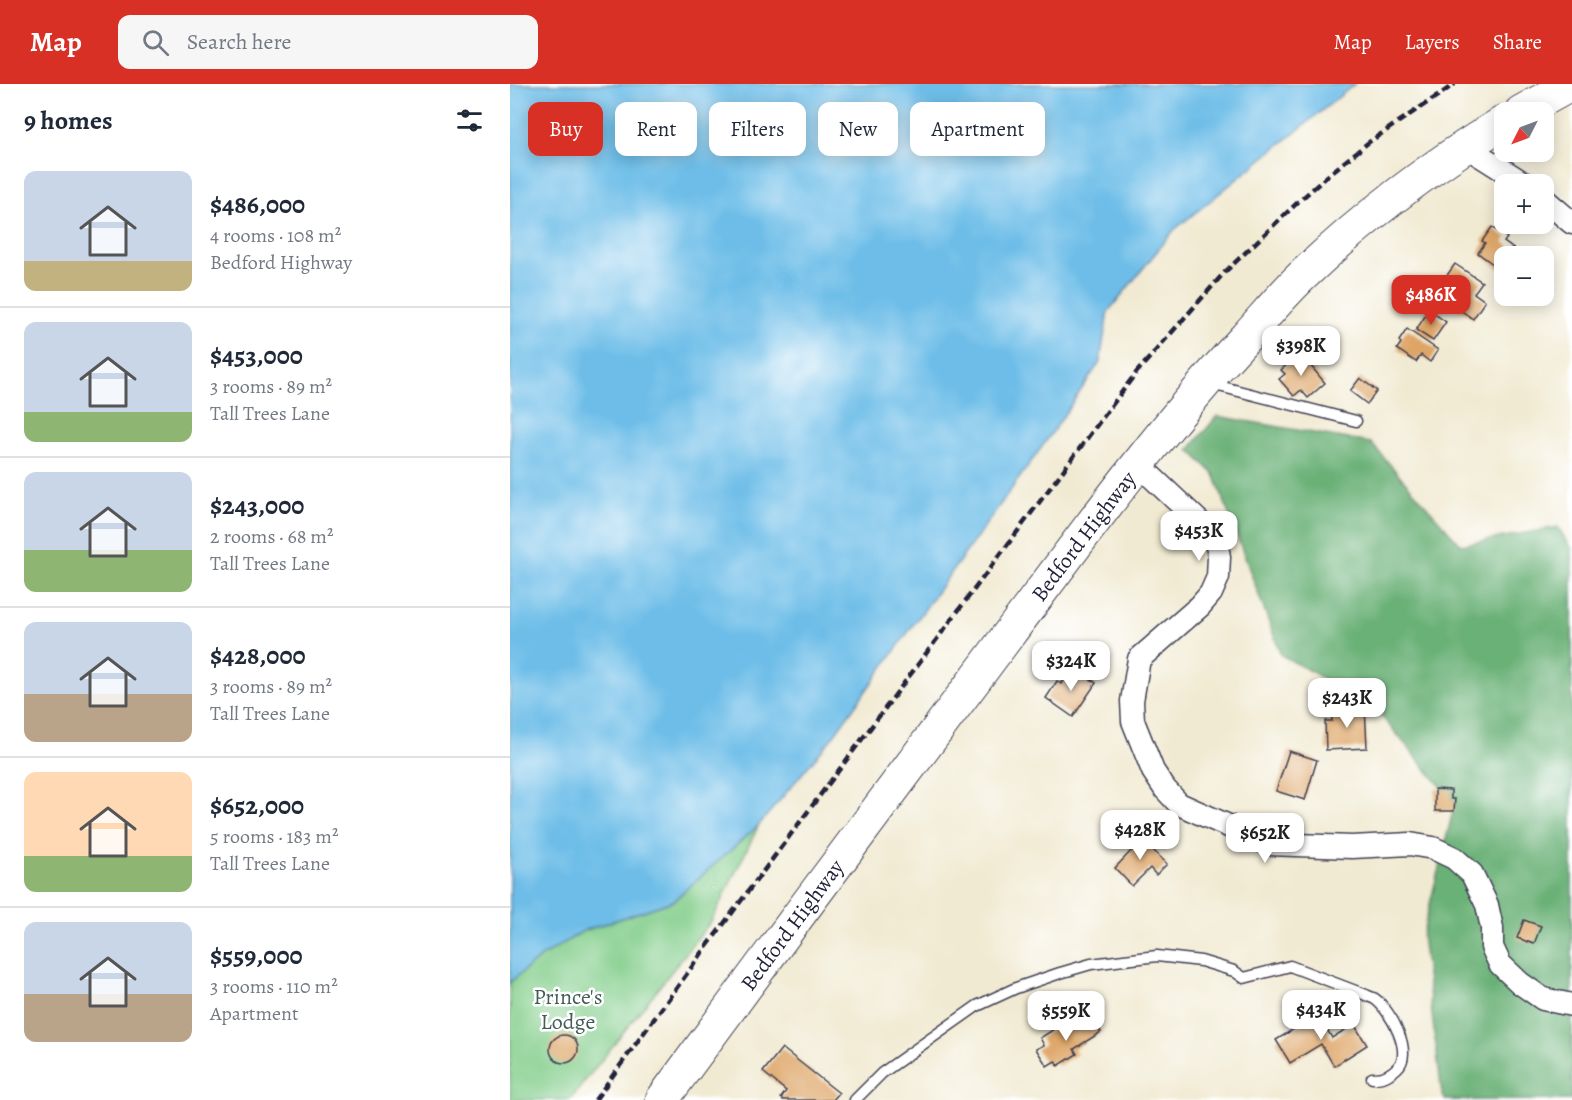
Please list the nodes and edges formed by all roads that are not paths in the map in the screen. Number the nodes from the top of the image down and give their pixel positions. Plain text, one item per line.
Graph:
1 (1572, 84) edge
2 (1539, 102) edge
3 (1494, 128) edge
4 (1465, 146) junction
5 (1509, 174) edge
6 (1554, 208) edge
7 (1572, 223) edge
8 (1205, 382) junction
9 (1356, 421) dead end
10 (1138, 464) junction
11 (1572, 1005) edge
12 (1372, 1078) dead end
13 (662, 1100) edge
14 (855, 1100) edge

1 - 2 main road
3 - 4 main road, Bedford Highway
4 - 5 street
4 - 8 main road, Bedford Highway
6 - 7 street
8 - 9 lane
8 - 10 main road, Bedford Highway
10 - 11 street
10 - 13 main road, Bedford Highway
12 - 14 lane

